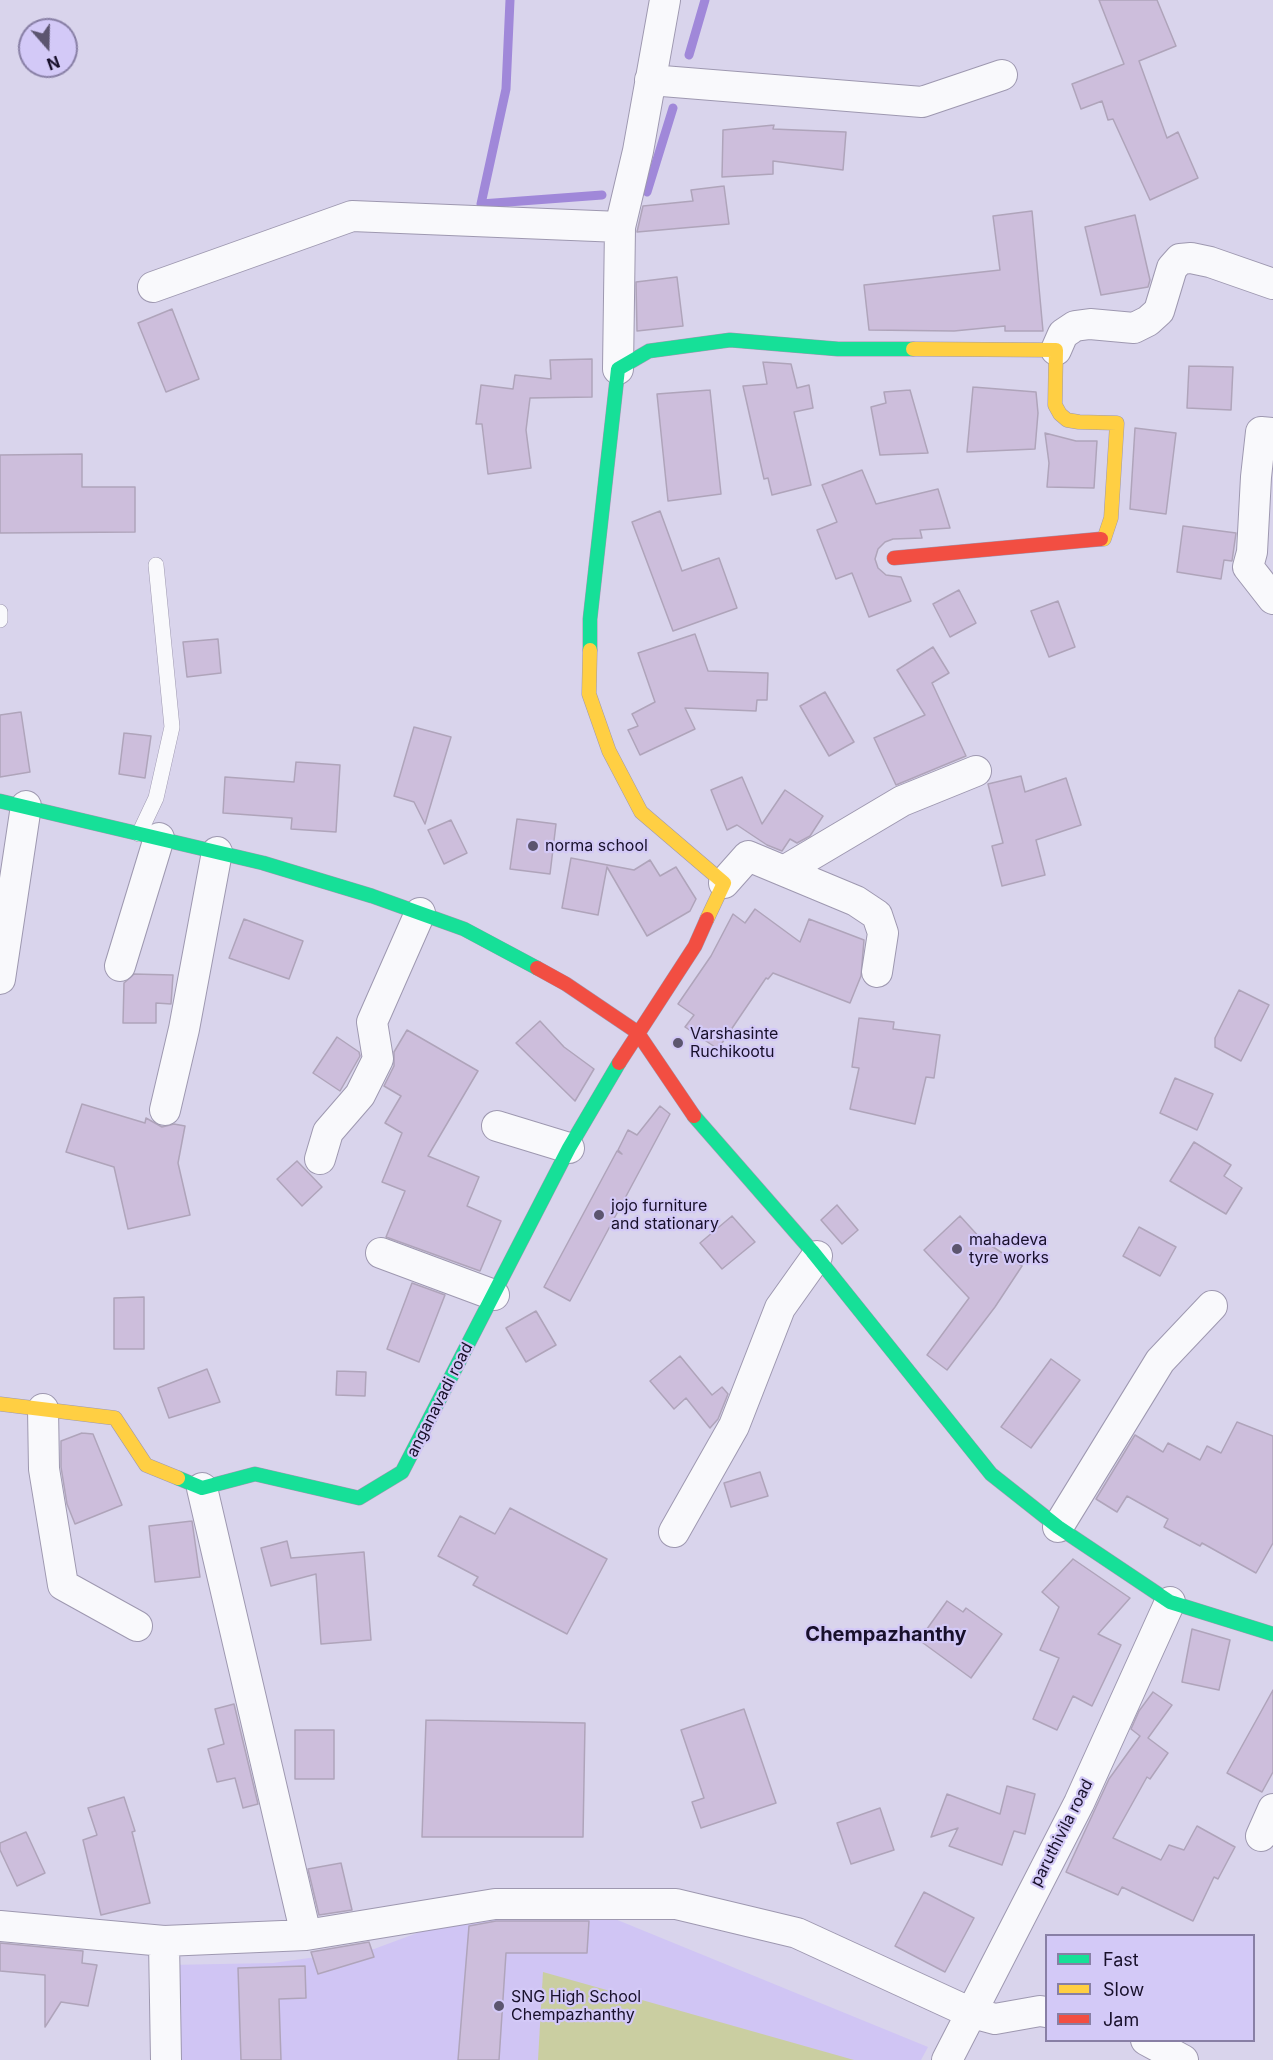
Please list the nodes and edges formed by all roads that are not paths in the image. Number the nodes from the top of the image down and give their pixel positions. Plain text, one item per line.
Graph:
1 (665, 0) edge
2 (1002, 75) dead end
3 (650, 80) junction
4 (620, 227) junction
5 (1273, 284) edge
6 (153, 287) dead end
7 (1056, 350) junction
8 (618, 369) junction
9 (1273, 433) edge
10 (894, 558) dead end
11 (156, 566) dead end
12 (1273, 599) edge
13 (0, 612) edge
14 (0, 620) edge
15 (976, 771) dead end
16 (13, 803) edge
17 (149, 836) junction
18 (217, 852) junction
19 (784, 871) junction
20 (724, 883) junction
21 (420, 914) junction
22 (120, 966) dead end
23 (877, 972) dead end
24 (0, 979) edge
25 (637, 1032) junction
26 (165, 1110) dead end
27 (497, 1126) dead end
28 (569, 1148) junction
29 (320, 1159) dead end
30 (381, 1253) dead end
31 (817, 1256) junction
32 (494, 1295) junction
33 (1212, 1306) dead end
34 (0, 1404) edge
35 (43, 1410) junction
36 (202, 1488) junction
37 (1058, 1527) junction
38 (674, 1532) dead end
39 (1170, 1602) junction
40 (137, 1626) dead end
41 (1273, 1634) edge
42 (0, 1926) edge
43 (306, 1935) junction
44 (164, 1941) junction
45 (969, 2012) junction
46 (1045, 2012) edge
47 (1150, 2042) edge
48 (166, 2060) edge
49 (947, 2060) edge
50 (1183, 2060) edge

1 - 3 street
2 - 3 street
3 - 4 street
4 - 6 street
4 - 8 street
5 - 7 street
7 - 8 street
7 - 10 street
8 - 20 street
9 - 12 street
11 - 17 lane
13 - 14 lane
15 - 19 street
16 - 17 street
16 - 24 street
17 - 18 street
17 - 22 street
18 - 21 street
18 - 26 street
19 - 20 street
19 - 23 street
20 - 25 street, anganavadi road
21 - 25 street
21 - 29 street
25 - 28 street, anganavadi road
25 - 31 street
27 - 28 street
28 - 32 street, anganavadi road
30 - 32 street
31 - 37 street
31 - 38 street
32 - 36 street, anganavadi road
33 - 37 street
34 - 35 street
35 - 36 street
35 - 40 street
36 - 43 street
37 - 39 street
39 - 41 street
39 - 45 street, paruthivila road
42 - 44 street
43 - 44 street
43 - 45 street
44 - 48 street
45 - 46 street
45 - 49 street, paruthivila road
47 - 50 street

